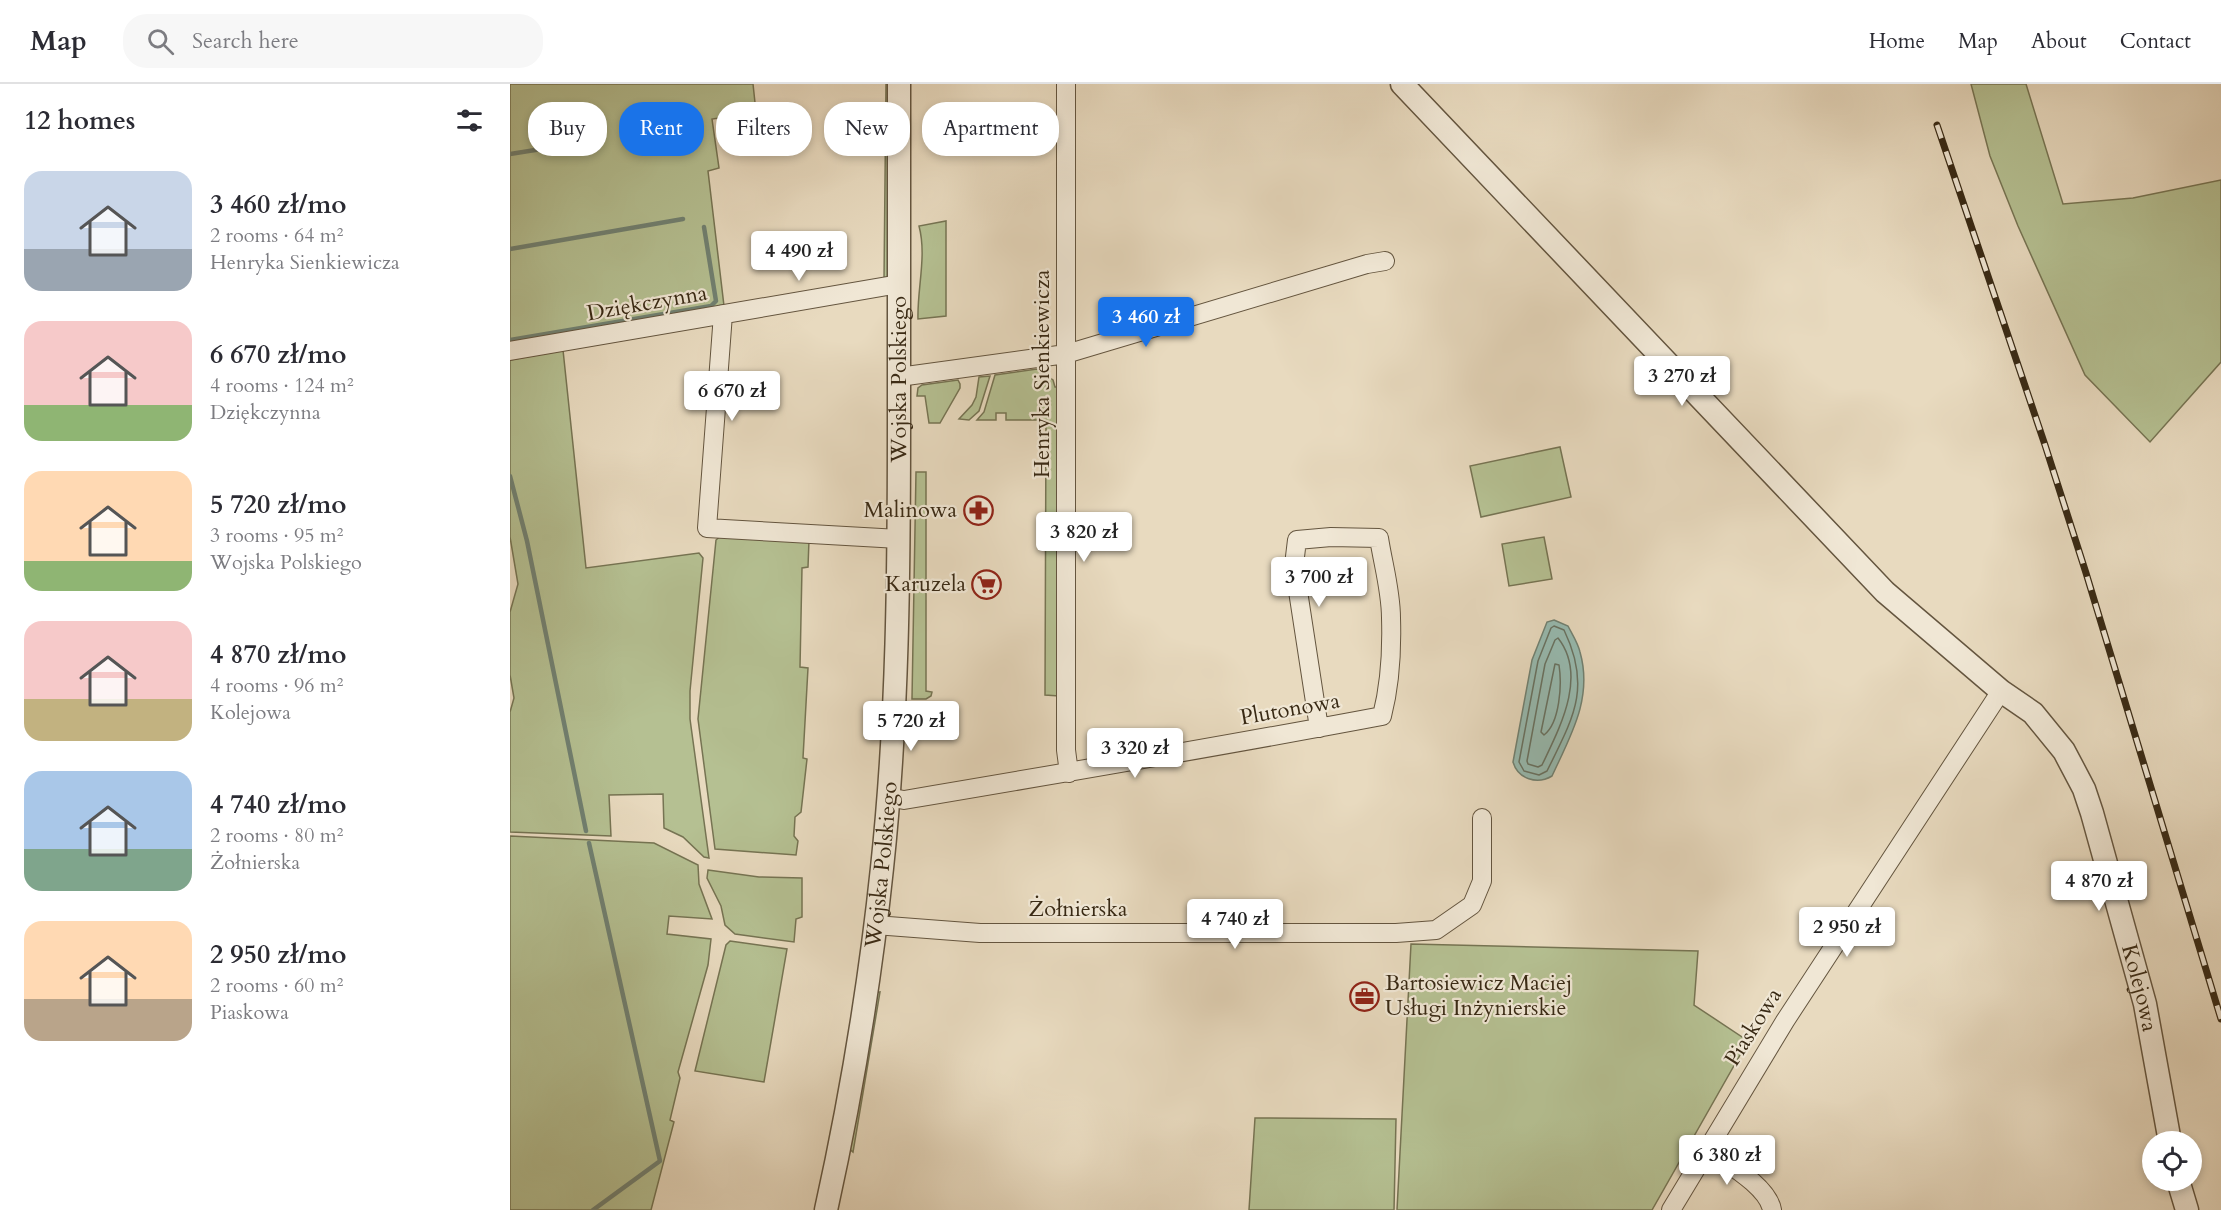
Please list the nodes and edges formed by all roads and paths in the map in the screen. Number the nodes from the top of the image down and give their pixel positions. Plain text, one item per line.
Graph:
1 (899, 84) edge
2 (1066, 84) edge
3 (1402, 84) edge
4 (1385, 261) dead end
5 (899, 284) junction
6 (723, 314) junction
7 (510, 351) edge
8 (1066, 354) junction
9 (899, 377) junction
10 (898, 539) junction
11 (2001, 691) junction
12 (1319, 728) junction
13 (1069, 773) junction
14 (887, 797) junction
15 (1482, 818) dead end
16 (875, 925) junction
17 (2168, 1131) edge
18 (1707, 1149) junction
19 (2181, 1191) edge
20 (826, 1210) edge
21 (1671, 1210) edge
22 (1772, 1210) edge
23 (2187, 1210) edge

1 - 5 street, Wojska Polskiego
2 - 8 street, Henryka Sienkiewicza
3 - 11 street, Kolejowa
4 - 8 street
5 - 6 street, Dziękczynna
5 - 9 street, Wojska Polskiego
6 - 7 street, Dziękczynna
6 - 10 street
8 - 9 street
8 - 13 street, Henryka Sienkiewicza
9 - 10 street, Wojska Polskiego
10 - 14 street, Wojska Polskiego
11 - 17 street, Kolejowa
11 - 18 street, Piaskowa
12 - 12 street, Plutonowa
12 - 13 street, Plutonowa
13 - 14 street, Plutonowa
14 - 16 street, Wojska Polskiego
15 - 16 street, Żołnierska
16 - 20 street, Wojska Polskiego
18 - 21 street, Piaskowa
18 - 22 street
19 - 23 street

